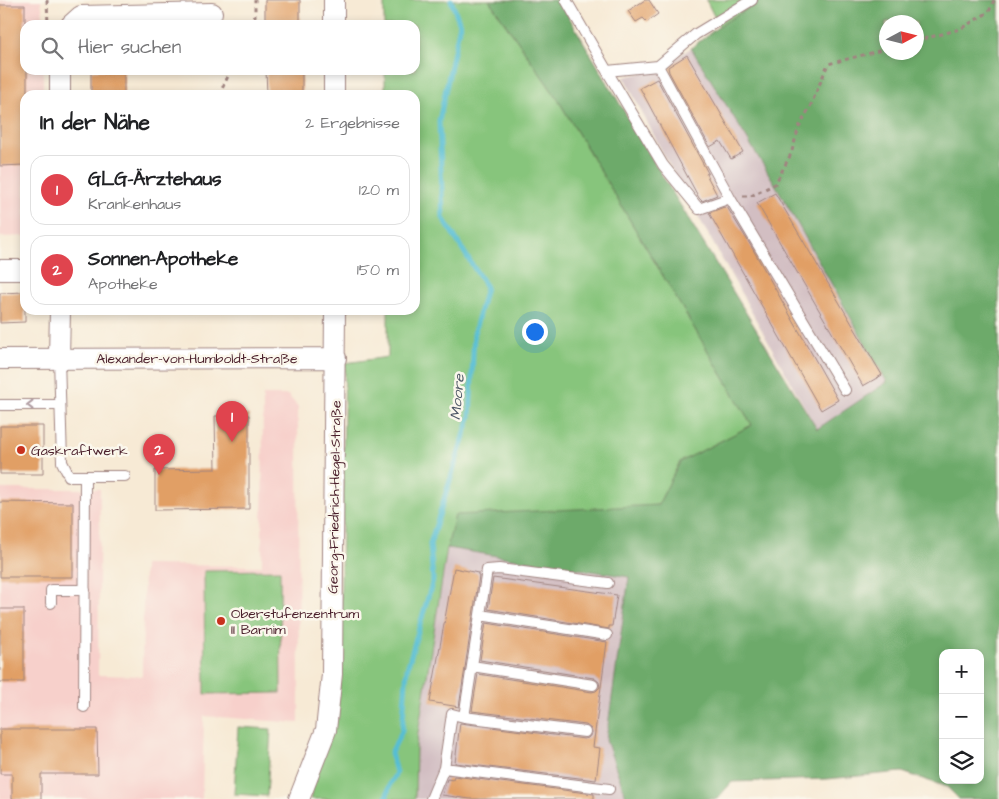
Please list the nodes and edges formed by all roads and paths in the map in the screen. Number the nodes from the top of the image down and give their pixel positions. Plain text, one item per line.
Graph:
1 (47, 0) edge
2 (255, 0) edge
3 (334, 0) edge
4 (566, 0) edge
5 (752, 0) edge
6 (994, 0) edge
7 (212, 13) dead end
8 (48, 20) edge
9 (77, 20) edge
10 (253, 20) edge
11 (334, 20) edge
12 (924, 39) edge
13 (879, 51) edge
14 (658, 66) junction
15 (607, 71) junction
16 (60, 75) edge
17 (228, 75) edge
18 (334, 75) edge
19 (60, 90) edge
20 (221, 90) edge
21 (334, 90) edge
22 (730, 198) junction
23 (0, 270) edge
24 (20, 270) edge
25 (60, 315) edge
26 (335, 315) edge
27 (59, 358) junction
28 (336, 358) junction
29 (0, 359) edge
30 (845, 390) dead end
31 (0, 405) edge
32 (59, 405) junction
33 (85, 476) junction
34 (124, 476) dead end
35 (608, 583) dead end
36 (84, 590) junction
37 (51, 604) dead end
38 (480, 615) junction
39 (607, 635) dead end
40 (472, 666) junction
41 (593, 685) dead end
42 (84, 707) dead end
43 (464, 717) junction
44 (585, 732) dead end
45 (444, 768) junction
46 (609, 789) dead end
47 (298, 799) edge
48 (431, 799) edge

1 - 8 path
2 - 10 path
3 - 11 street
4 - 15 lane
5 - 14 lane
6 - 12 path
7 - 9 street
13 - 22 path
14 - 15 lane
14 - 22 lane
15 - 22 lane
16 - 19 street
17 - 20 path
18 - 21 street
22 - 30 lane
23 - 24 street
25 - 27 street
26 - 28 street, Georg-Friedrich-Hegel-Straße
27 - 28 street, Alexander-von-Humboldt-Straße
27 - 29 street, Alexander-von-Humboldt-Straße
27 - 32 lane
28 - 47 street, Georg-Friedrich-Hegel-Straße
32 -> 31 lane
32 - 33 lane
33 - 34 lane
33 - 36 lane
35 - 38 lane
36 - 37 lane
36 - 42 lane
38 - 39 lane
38 - 40 lane
40 - 41 lane
40 - 43 lane
43 - 44 lane
43 - 45 lane
45 - 46 lane
45 - 48 lane

